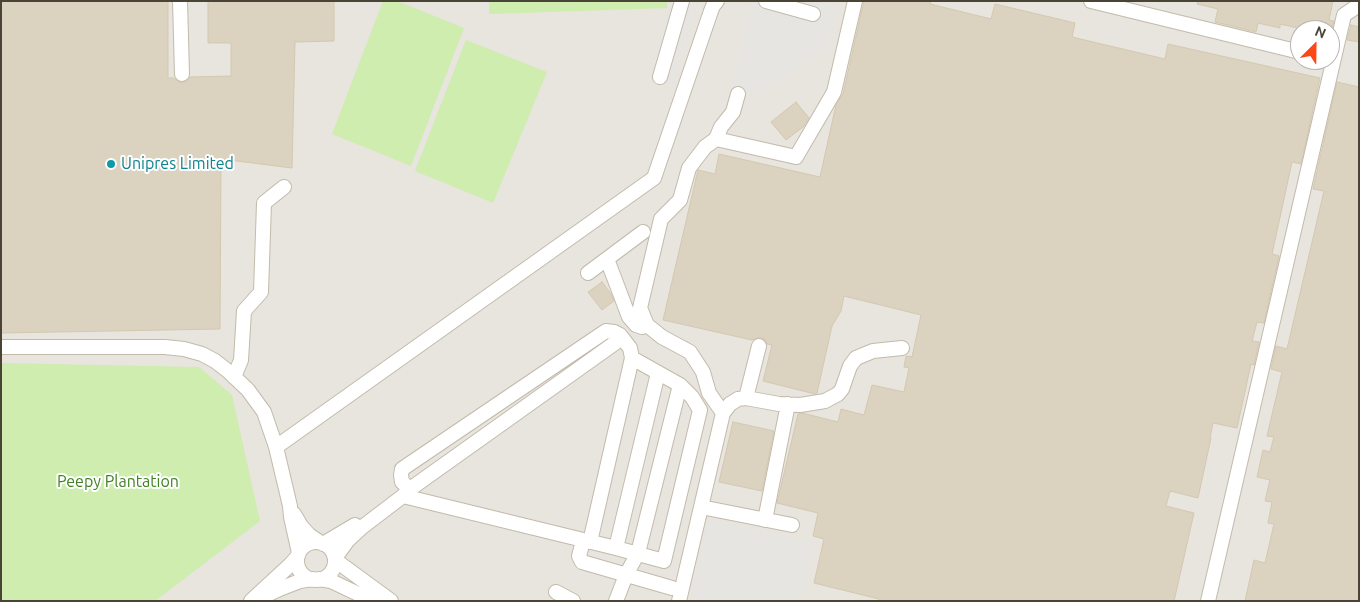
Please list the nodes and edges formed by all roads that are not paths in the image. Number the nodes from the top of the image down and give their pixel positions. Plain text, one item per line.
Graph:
1 (180, 1) edge
2 (682, 1) edge
3 (717, 1) edge
4 (766, 1) edge
5 (855, 1) edge
6 (1091, 1) edge
7 (1359, 5) edge
8 (813, 14) dead end
9 (1340, 31) edge
10 (1290, 50) edge
11 (1330, 70) edge
12 (182, 74) dead end
13 (660, 77) dead end
14 (738, 94) dead end
15 (716, 140) junction
16 (284, 187) dead end
17 (643, 232) dead end
18 (607, 258) junction
19 (588, 273) dead end
20 (647, 325) junction
21 (622, 338) junction
22 (759, 346) dead end
23 (1, 347) edge
24 (902, 348) dead end
25 (632, 358) junction
26 (658, 373) junction
27 (234, 377) junction
28 (680, 385) junction
29 (746, 398) junction
30 (788, 404) junction
31 (723, 413) junction
32 (276, 447) junction
33 (407, 492) junction
34 (290, 506) junction
35 (701, 507) junction
36 (765, 520) junction
37 (792, 525) dead end
38 (586, 541) junction
39 (322, 543) junction
40 (616, 548) junction
41 (638, 553) junction
42 (298, 554) junction
43 (335, 559) junction
44 (626, 575) junction
45 (316, 579) junction
46 (672, 588) dead end
47 (556, 592) dead end
48 (621, 600) edge
49 (251, 601) edge
50 (256, 601) edge
51 (373, 601) edge
52 (391, 601) edge
53 (573, 601) edge
54 (679, 601) edge
55 (1208, 601) edge

1 - 12 street
2 - 13 street
3 - 32 street
4 - 8 street
5 - 15 street
6 - 10 street
7 - 9 street
11 - 55 street
14 - 15 street
15 - 20 street
16 - 27 street
17 - 18 street
18 - 19 street
18 - 20 street
20 - 31 street
21 - 25 street
21 - 33 street
21 - 33 street
22 - 29 street
23 - 27 street
24 - 30 street
25 - 26 street
25 - 38 street
26 - 28 street
26 - 40 street
27 - 32 street
28 - 41 street
28 - 41 street
29 - 30 street
29 - 31 street
30 - 36 street
31 - 35 street
32 - 34 street
33 - 38 street
33 - 39 street
33 - 43 street
34 - 39 street
34 - 42 street
35 - 36 street
35 - 54 street
36 - 37 street
38 - 40 street
38 - 44 street
39 - 42 street
39 - 43 street
40 - 41 street
41 - 44 street
42 - 45 street
42 - 49 street
43 - 45 street
43 - 52 street
44 - 46 street
44 - 48 street
45 - 50 street
45 - 51 street
47 - 53 street

